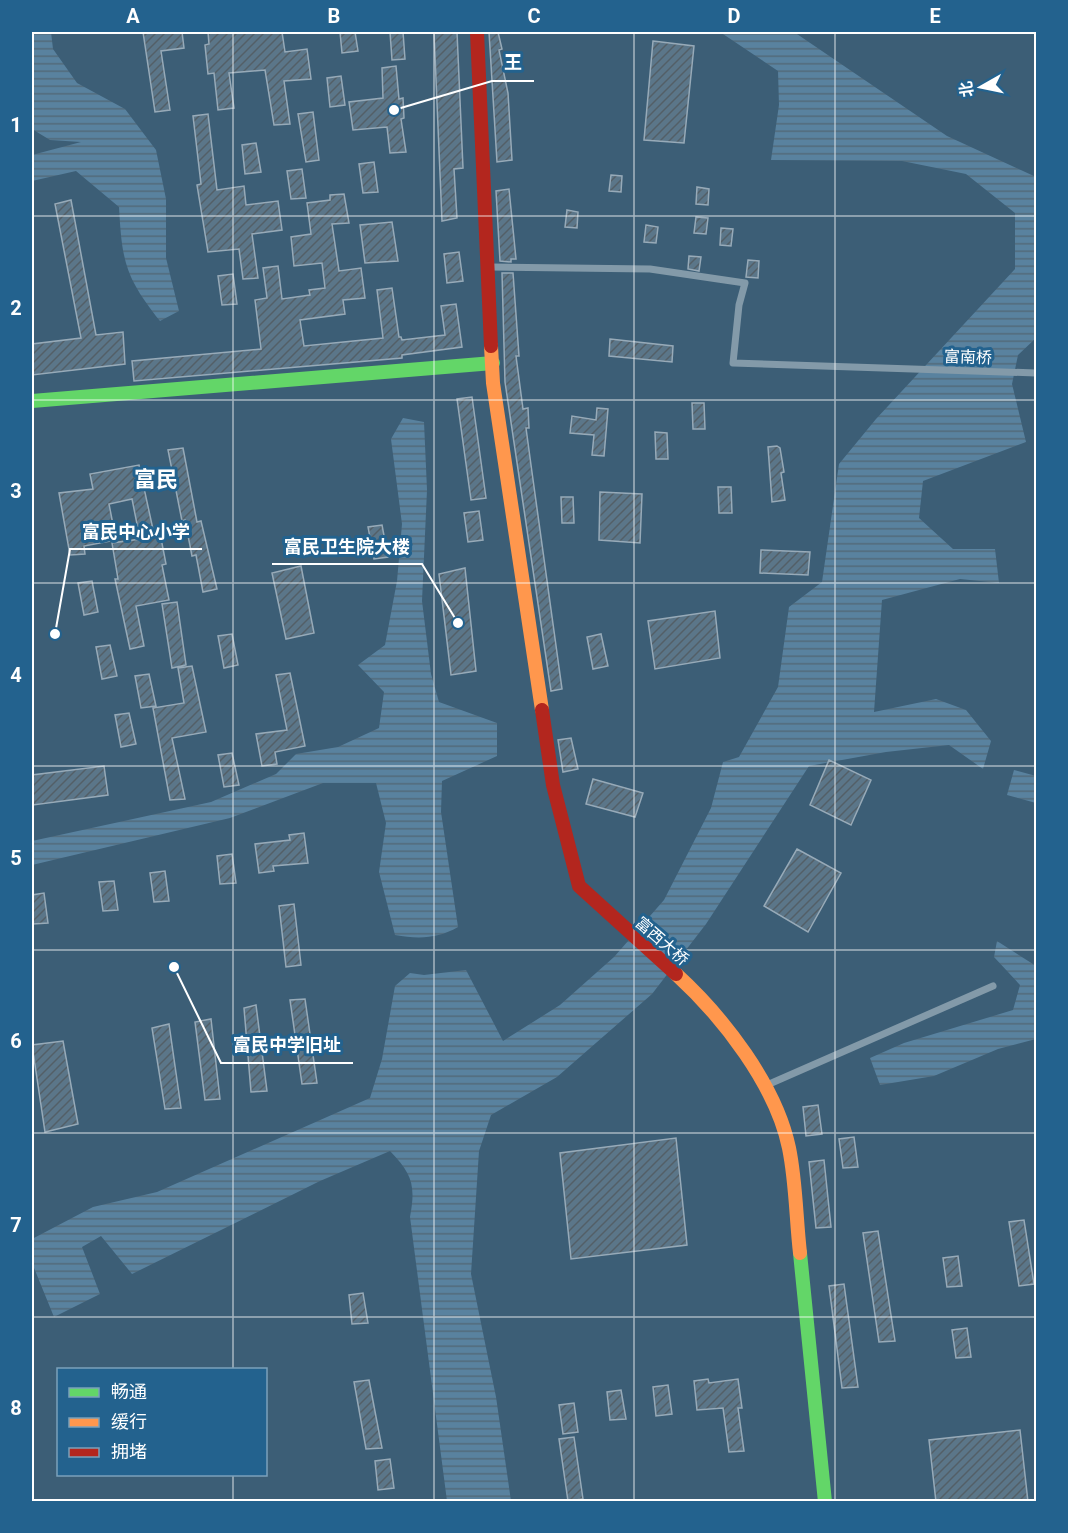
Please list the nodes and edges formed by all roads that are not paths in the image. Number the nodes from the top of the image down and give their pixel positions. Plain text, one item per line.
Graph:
1 (477, 32) edge
2 (488, 267) junction
3 (493, 363) junction
4 (1036, 373) edge
5 (32, 401) edge
6 (993, 986) dead end
7 (765, 1086) junction
8 (825, 1502) edge

1 - 2 main road, 富西大桥
2 - 3 main road, 富西大桥
2 - 4 lane, 富南桥
3 - 5 main road
3 - 7 main road, 富西大桥
6 - 7 lane
7 - 8 main road, 富西大桥

